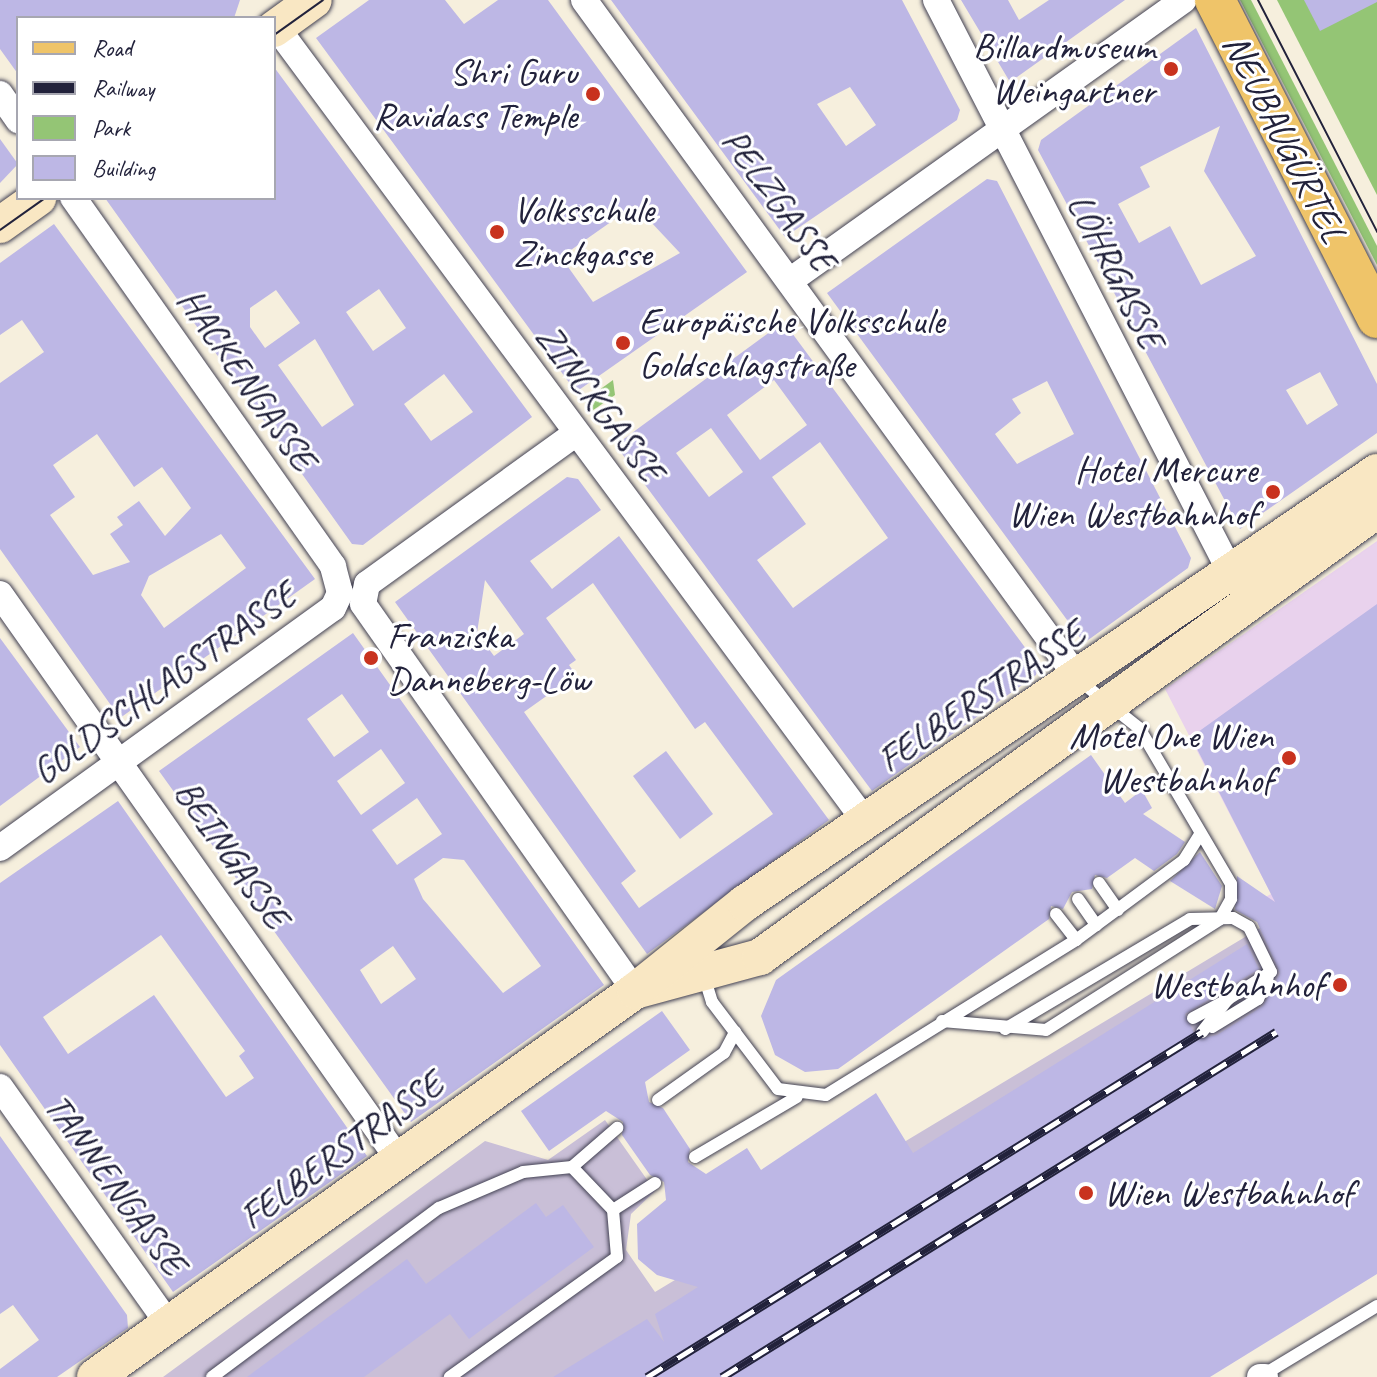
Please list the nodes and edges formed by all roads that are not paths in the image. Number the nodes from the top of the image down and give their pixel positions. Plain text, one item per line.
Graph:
1 (314, 0) edge
2 (584, 0) edge
3 (936, 0) edge
4 (1183, 0) edge
5 (1215, 0) edge
6 (276, 26) edge
7 (276, 30) edge
8 (0, 94) edge
9 (16, 117) edge
10 (1002, 128) junction
11 (35, 200) edge
12 (74, 200) edge
13 (0, 225) edge
14 (791, 280) junction
15 (1377, 318) edge
16 (575, 434) junction
17 (1377, 472) edge
18 (1377, 510) edge
19 (1377, 538) edge
20 (1327, 547) junction
21 (1232, 575) junction
22 (0, 594) edge
23 (333, 608) joint
24 (1080, 681) junction
25 (1107, 706) junction
26 (120, 761) junction
27 (868, 825) junction
28 (1200, 834) junction
29 (0, 848) edge
30 (1099, 883) dead end
31 (1078, 899) dead end
32 (745, 903) junction
33 (1118, 910) junction
34 (1056, 914) dead end
35 (1220, 919) junction
36 (1096, 925) junction
37 (1076, 940) junction
38 (704, 978) junction
39 (1268, 978) junction
40 (635, 991) junction
41 (1228, 999) junction
42 (1193, 1018) dead end
43 (939, 1021) junction
44 (735, 1032) junction
45 (0, 1087) edge
46 (797, 1097) junction
47 (658, 1100) dead end
48 (617, 1128) dead end
49 (695, 1157) dead end
50 (399, 1160) junction
51 (572, 1167) junction
52 (655, 1183) dead end
53 (613, 1210) junction
54 (1377, 1306) edge
55 (170, 1326) junction
56 (1263, 1376) edge
57 (95, 1377) edge
58 (212, 1377) edge
59 (450, 1377) edge

1 - 6 main road
2 - 14 street, PELZGASSE
3 - 10 street, LÖHRGASSE
4 - 10 street
5 - 15 main road, NEUBAUGÜRTEL
7 - 16 street, ZINCKGASSE
8 - 9 street
10 - 14 street
10 - 21 street, LÖHRGASSE
11 - 13 main road
12 - 23 street, HACKENGASSE
14 - 24 street, PELZGASSE
16 - 27 street, ZINCKGASSE
16 - 40 street
17 - 21 main road, FELBERSTRASSE
18 - 20 main road, FELBERSTRASSE
19 - 20 main road
20 - 25 main road, FELBERSTRASSE
21 - 24 main road, FELBERSTRASSE
22 - 26 street, BEINGASSE
23 - 26 street, GOLDSCHLAGSTRASSE
24 - 25 lane
24 - 27 main road, FELBERSTRASSE
25 - 28 lane
25 - 38 main road, FELBERSTRASSE
26 - 29 street, GOLDSCHLAGSTRASSE
26 - 50 street, BEINGASSE
27 - 32 main road, FELBERSTRASSE
28 - 33 lane
28 - 35 lane
30 - 33 lane
31 - 36 lane
32 - 38 lane
32 - 40 main road, FELBERSTRASSE
33 - 36 lane
34 - 37 lane
35 - 39 lane
35 - 43 lane
36 - 37 lane
37 - 43 lane
38 - 40 main road, FELBERSTRASSE
38 - 44 lane
39 - 41 lane
39 - 41 lane
40 - 50 main road, FELBERSTRASSE
41 - 42 lane
43 - 46 lane
44 - 46 lane
44 - 47 lane
45 - 55 street, TANNENGASSE
46 - 49 lane
48 - 51 lane
50 - 55 main road, FELBERSTRASSE
51 - 53 lane
51 - 58 lane
52 - 53 lane
53 - 59 lane
54 - 56 lane
55 - 57 main road, FELBERSTRASSE

